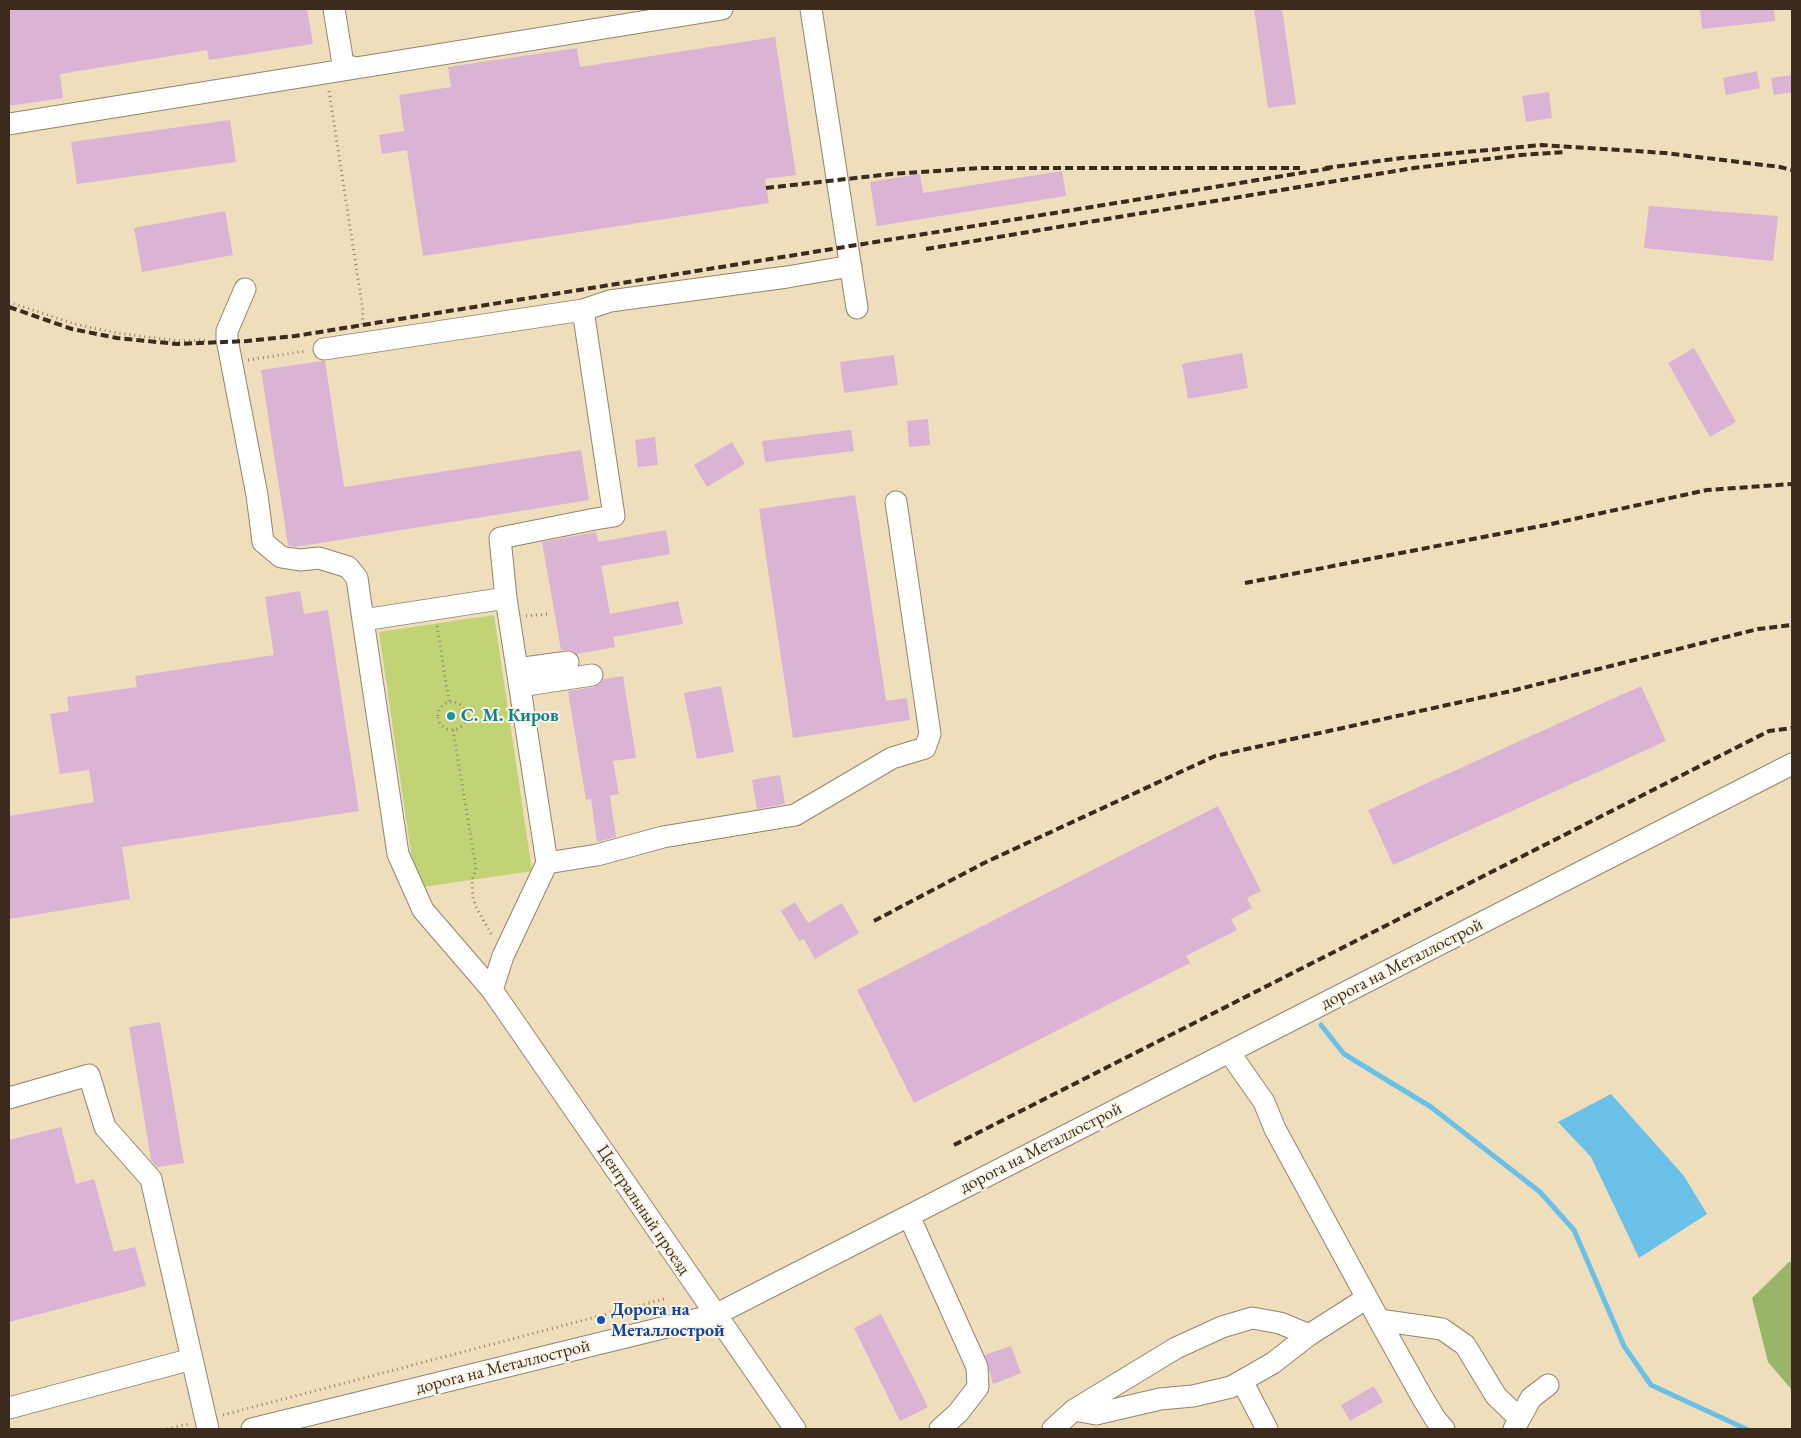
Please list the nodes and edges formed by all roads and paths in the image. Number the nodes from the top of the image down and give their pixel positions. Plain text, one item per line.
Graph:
1 (334, 9) edge
2 (722, 9) edge
3 (811, 9) edge
4 (355, 68) junction
5 (326, 73) junction
6 (9, 124) edge
7 (850, 266) junction
8 (245, 289) dead end
9 (9, 302) edge
10 (857, 308) dead end
11 (583, 310) junction
12 (227, 339) junction
13 (357, 344) junction
14 (324, 349) joint
15 (233, 363) junction
16 (896, 502) dead end
17 (506, 598) junction
18 (435, 609) junction
19 (363, 620) junction
20 (568, 662) dead end
21 (592, 675) dead end
22 (518, 677) junction
23 (449, 702) junction
24 (452, 730) junction
25 (1792, 764) edge
26 (547, 863) junction
27 (504, 956) junction
28 (492, 990) junction
29 (1229, 1052) junction
30 (9, 1098) edge
31 (909, 1216) junction
32 (1368, 1298) junction
33 (664, 1299) dead end
34 (715, 1315) junction
35 (1380, 1320) junction
36 (1309, 1335) junction
37 (192, 1359) junction
38 (1242, 1381) junction
39 (1548, 1385) dead end
40 (9, 1408) edge
41 (1074, 1410) junction
42 (1516, 1423) edge
43 (207, 1424) edge
44 (167, 1429) edge
45 (252, 1429) edge
46 (796, 1429) edge
47 (940, 1429) edge
48 (1053, 1429) edge
49 (1267, 1429) edge
50 (1444, 1429) edge

1 - 4 street
2 - 4 street
3 - 7 street
4 - 5 street
5 - 6 street
5 - 13 path
7 - 10 street
7 - 11 street
8 - 12 street
9 - 12 path
11 - 13 street
11 - 17 street
12 - 15 street, Центральный проезд
13 - 14 street
14 - 15 path
15 - 19 street, Центральный проезд
16 - 26 street
17 - 18 street
17 - 22 street
18 - 19 street
18 - 23 path
19 - 28 street, Центральный проезд
20 - 22 street
21 - 22 street
22 - 26 street
23 - 24 path
23 - 24 path
24 - 27 path
25 - 29 street, дорога на Металлострой
26 - 27 street
27 - 28 street
28 - 34 street, Центральный проезд
29 - 31 street, дорога на Металлострой
29 - 32 street
30 - 37 street
31 - 34 street, дорога на Металлострой
31 - 47 street
32 - 35 street
32 - 36 street
33 - 43 path
34 - 45 street, дорога на Металлострой
34 - 46 street, Центральный проезд
35 - 42 street
35 - 50 street
36 - 38 street
36 - 41 street
37 - 40 street
37 - 43 street
38 - 41 street
38 - 49 street
39 - 42 street
41 - 48 street
43 - 44 path

